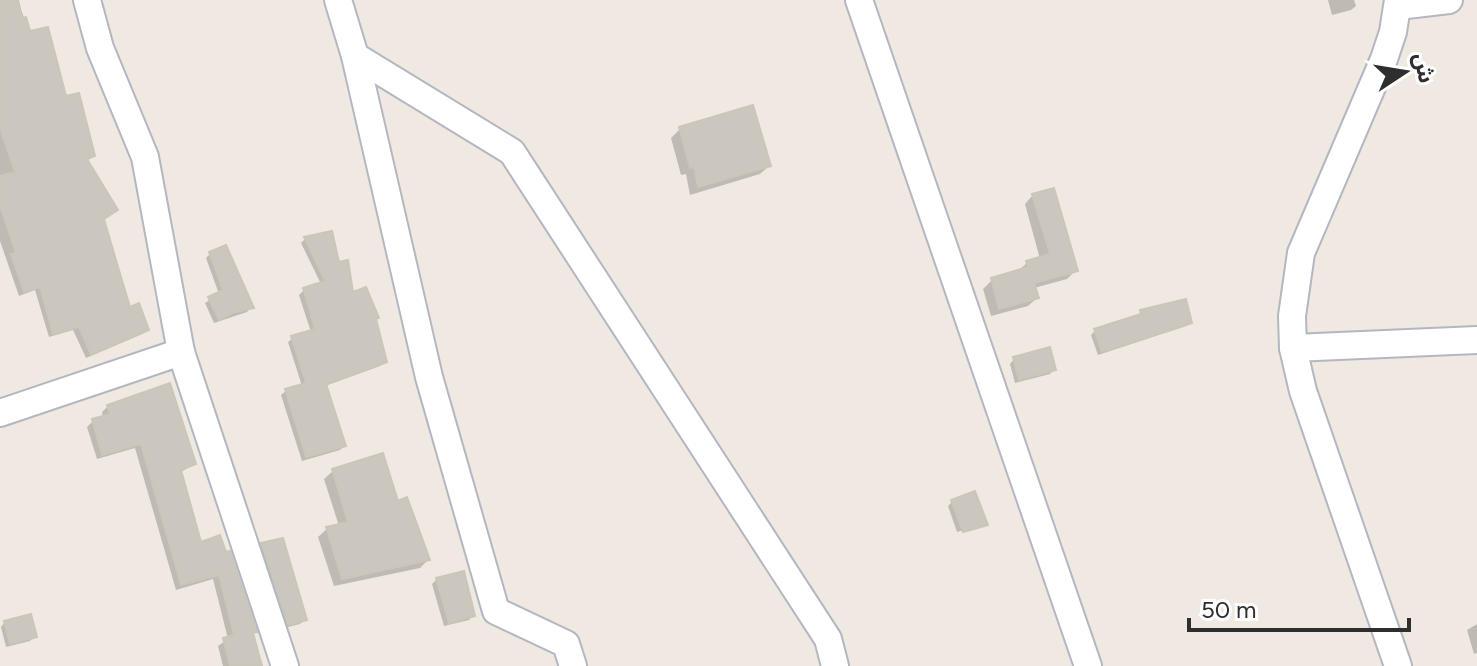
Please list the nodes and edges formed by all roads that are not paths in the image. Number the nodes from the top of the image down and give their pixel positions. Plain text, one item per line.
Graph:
1 (87, 0) edge
2 (338, 0) edge
3 (859, 0) edge
4 (1449, 0) edge
5 (1398, 3) edge
6 (355, 56) junction
7 (1477, 340) edge
8 (1293, 348) junction
9 (181, 352) junction
10 (0, 413) edge
11 (285, 666) edge
12 (573, 666) edge
13 (835, 666) edge
14 (1088, 666) edge
15 (1398, 666) edge

1 - 9 street
2 - 6 street
3 - 14 street
4 - 5 street
5 - 8 street
6 - 12 street
6 - 13 street
7 - 8 street
8 - 15 street
9 - 10 street
9 - 11 street

